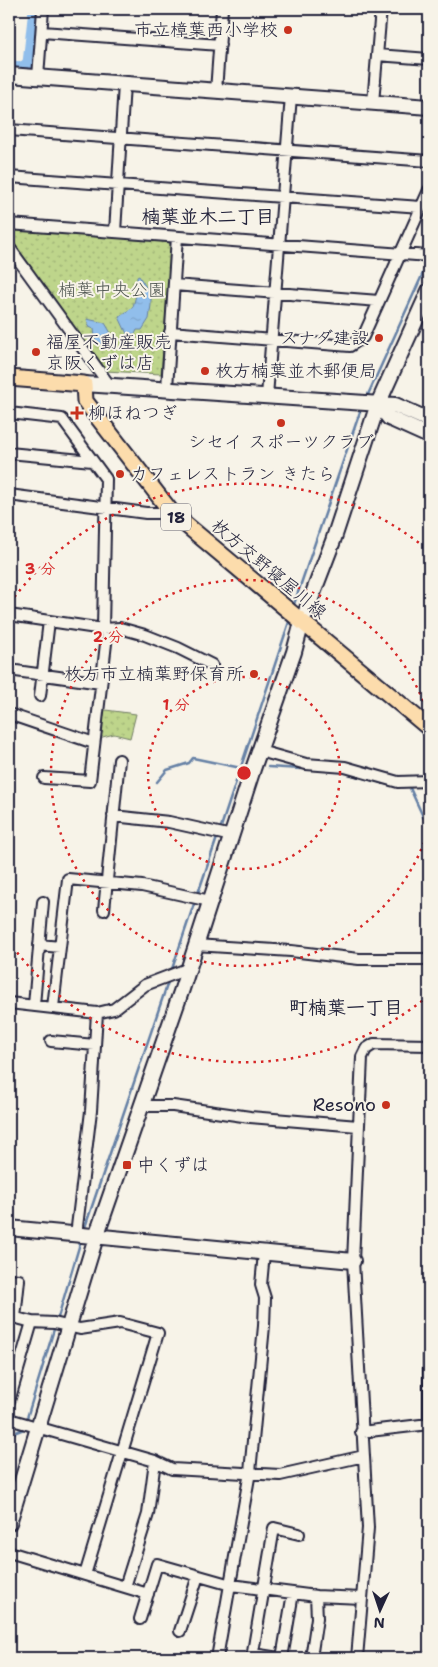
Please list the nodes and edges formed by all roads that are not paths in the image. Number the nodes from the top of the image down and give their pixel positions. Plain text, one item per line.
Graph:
1 (44, 9) edge
2 (222, 9) edge
3 (381, 9) edge
4 (42, 32) junction
5 (220, 45) junction
6 (377, 55) junction
7 (429, 59) edge
8 (9, 75) edge
9 (38, 78) junction
10 (124, 84) junction
11 (216, 91) junction
12 (291, 96) junction
13 (373, 102) junction
14 (429, 107) edge
15 (9, 130) edge
16 (120, 138) junction
17 (286, 150) junction
18 (429, 161) edge
19 (9, 177) edge
20 (118, 185) junction
21 (429, 190) edge
22 (282, 197) junction
23 (421, 207) junction
24 (9, 224) edge
25 (115, 232) junction
26 (177, 237) junction
27 (279, 245) junction
28 (9, 247) edge
29 (401, 254) junction
30 (429, 256) edge
31 (174, 285) junction
32 (429, 291) edge
33 (275, 293) junction
34 (379, 301) junction
35 (170, 332) junction
36 (271, 340) junction
37 (9, 378) edge
38 (84, 384) junction
39 (110, 386) junction
40 (167, 388) junction
41 (267, 396) junction
42 (378, 404) junction
43 (9, 412) edge
44 (429, 420) edge
45 (429, 436) edge
46 (9, 453) edge
47 (92, 461) junction
48 (9, 495) edge
49 (106, 507) junction
50 (172, 513) junction
51 (9, 615) edge
52 (49, 621) junction
53 (302, 622) junction
54 (104, 629) junction
55 (212, 664) dead end
56 (9, 670) edge
57 (43, 674) junction
58 (101, 683) junction
59 (40, 696) dead end
60 (9, 714) edge
61 (429, 728) edge
62 (94, 743) junction
63 (260, 751) junction
64 (119, 760) dead end
65 (44, 778) dead end
66 (429, 781) edge
67 (113, 816) junction
68 (232, 836) junction
69 (106, 883) junction
70 (210, 901) junction
71 (43, 902) dead end
72 (104, 910) dead end
73 (39, 945) junction
74 (195, 945) junction
75 (60, 947) junction
76 (429, 959) edge
77 (187, 969) junction
78 (9, 1003) edge
79 (34, 1005) junction
80 (53, 1007) junction
81 (97, 1014) junction
82 (51, 1041) dead end
83 (95, 1045) junction
84 (429, 1045) edge
85 (141, 1106) junction
86 (358, 1126) junction
87 (9, 1228) edge
88 (76, 1235) junction
89 (96, 1237) junction
90 (264, 1253) junction
91 (353, 1261) junction
92 (9, 1279) edge
93 (12, 1317) edge
94 (32, 1322) junction
95 (68, 1327) junction
96 (429, 1340) edge
97 (9, 1401) edge
98 (9, 1419) edge
99 (38, 1427) junction
100 (361, 1432) junction
101 (123, 1452) junction
102 (364, 1456) junction
103 (155, 1462) junction
104 (250, 1472) junction
105 (9, 1523) edge
106 (293, 1535) dead end
107 (9, 1552) edge
108 (85, 1575) junction
109 (198, 1576) junction
110 (231, 1585) junction
111 (125, 1587) junction
112 (264, 1590) junction
113 (292, 1593) junction
114 (148, 1594) junction
115 (316, 1596) junction
116 (362, 1598) junction
117 (140, 1619) dead end
118 (180, 1632) dead end
119 (252, 1656) edge
120 (217, 1658) edge
121 (280, 1658) edge
122 (311, 1658) edge
123 (356, 1658) edge

1 - 4 street
2 - 5 street
3 - 6 street
4 - 5 street
4 - 9 street
5 - 11 street
6 - 7 street
6 - 13 street
8 - 9 street
9 - 10 street
10 - 11 street
10 - 16 street
11 - 12 street
12 - 13 street
12 - 17 street
13 - 14 street
15 - 16 street
16 - 17 street
16 - 20 street
17 - 18 street
17 - 22 street
19 - 20 street
20 - 22 street
20 - 25 street
21 - 23 street
22 - 23 street
22 - 27 street
23 - 29 street
24 - 25 street
25 - 26 street
26 - 27 street
26 - 31 street
27 - 29 street
27 - 33 street
28 - 39 street
29 - 30 street
29 - 34 street
31 - 33 street
31 - 35 street
32 - 42 street
33 - 34 street
33 - 36 street
34 - 36 street
35 - 36 street
35 - 40 street
36 - 41 street
37 - 38 main road
38 - 39 street
38 - 50 main road, 枚方交野寝屋川線 / 18
39 - 40 street
40 - 41 street
41 - 42 street
42 - 44 street
42 - 45 street
42 - 53 street
43 - 47 street
46 - 47 street
47 - 49 street
48 - 49 street
49 - 50 street
49 - 54 street
50 - 53 main road, 枚方交野寝屋川線 / 18
51 - 52 street
52 - 54 street
52 - 57 street
53 - 61 main road, 枚方交野寝屋川線 / 18
53 - 63 street
54 - 55 street
54 - 58 street
56 - 57 street
57 - 58 street
57 - 59 street
58 - 62 street
60 - 62 street
62 - 65 street
63 - 66 street
63 - 68 street
64 - 67 street
67 - 68 street
67 - 69 street
68 - 70 street
69 - 70 street
69 - 72 street
69 - 75 street
70 - 74 street
71 - 73 street
73 - 75 street
73 - 79 street
74 - 76 street
74 - 77 street
75 - 80 street
77 - 81 street
77 - 85 street
78 - 79 street
79 - 80 street
80 - 81 street
81 - 83 street
82 - 83 street
83 - 88 street
84 - 86 street
85 - 86 street
85 - 89 street
86 - 91 street
87 - 88 street
88 - 89 street
89 - 90 street
89 - 95 street
90 - 91 street
90 - 104 street
91 - 100 street
92 - 93 street
93 - 94 street
94 - 95 street
94 - 97 street
95 - 99 street
95 - 101 street
96 - 100 street
98 - 99 street
99 - 101 street
99 - 105 street
100 - 102 street
101 - 103 street
101 - 108 street
102 - 104 street
102 - 116 street
103 - 104 street
103 - 111 street
104 - 110 street
106 - 112 street
107 - 108 street
108 - 111 street
109 - 110 street
109 - 114 street
109 - 118 street
110 - 112 street
110 - 120 street
111 - 114 street
112 - 113 street
112 - 119 street
113 - 115 street
113 - 121 street
114 - 117 street
115 - 116 street
115 - 122 street
116 - 123 street
119 - 121 street

